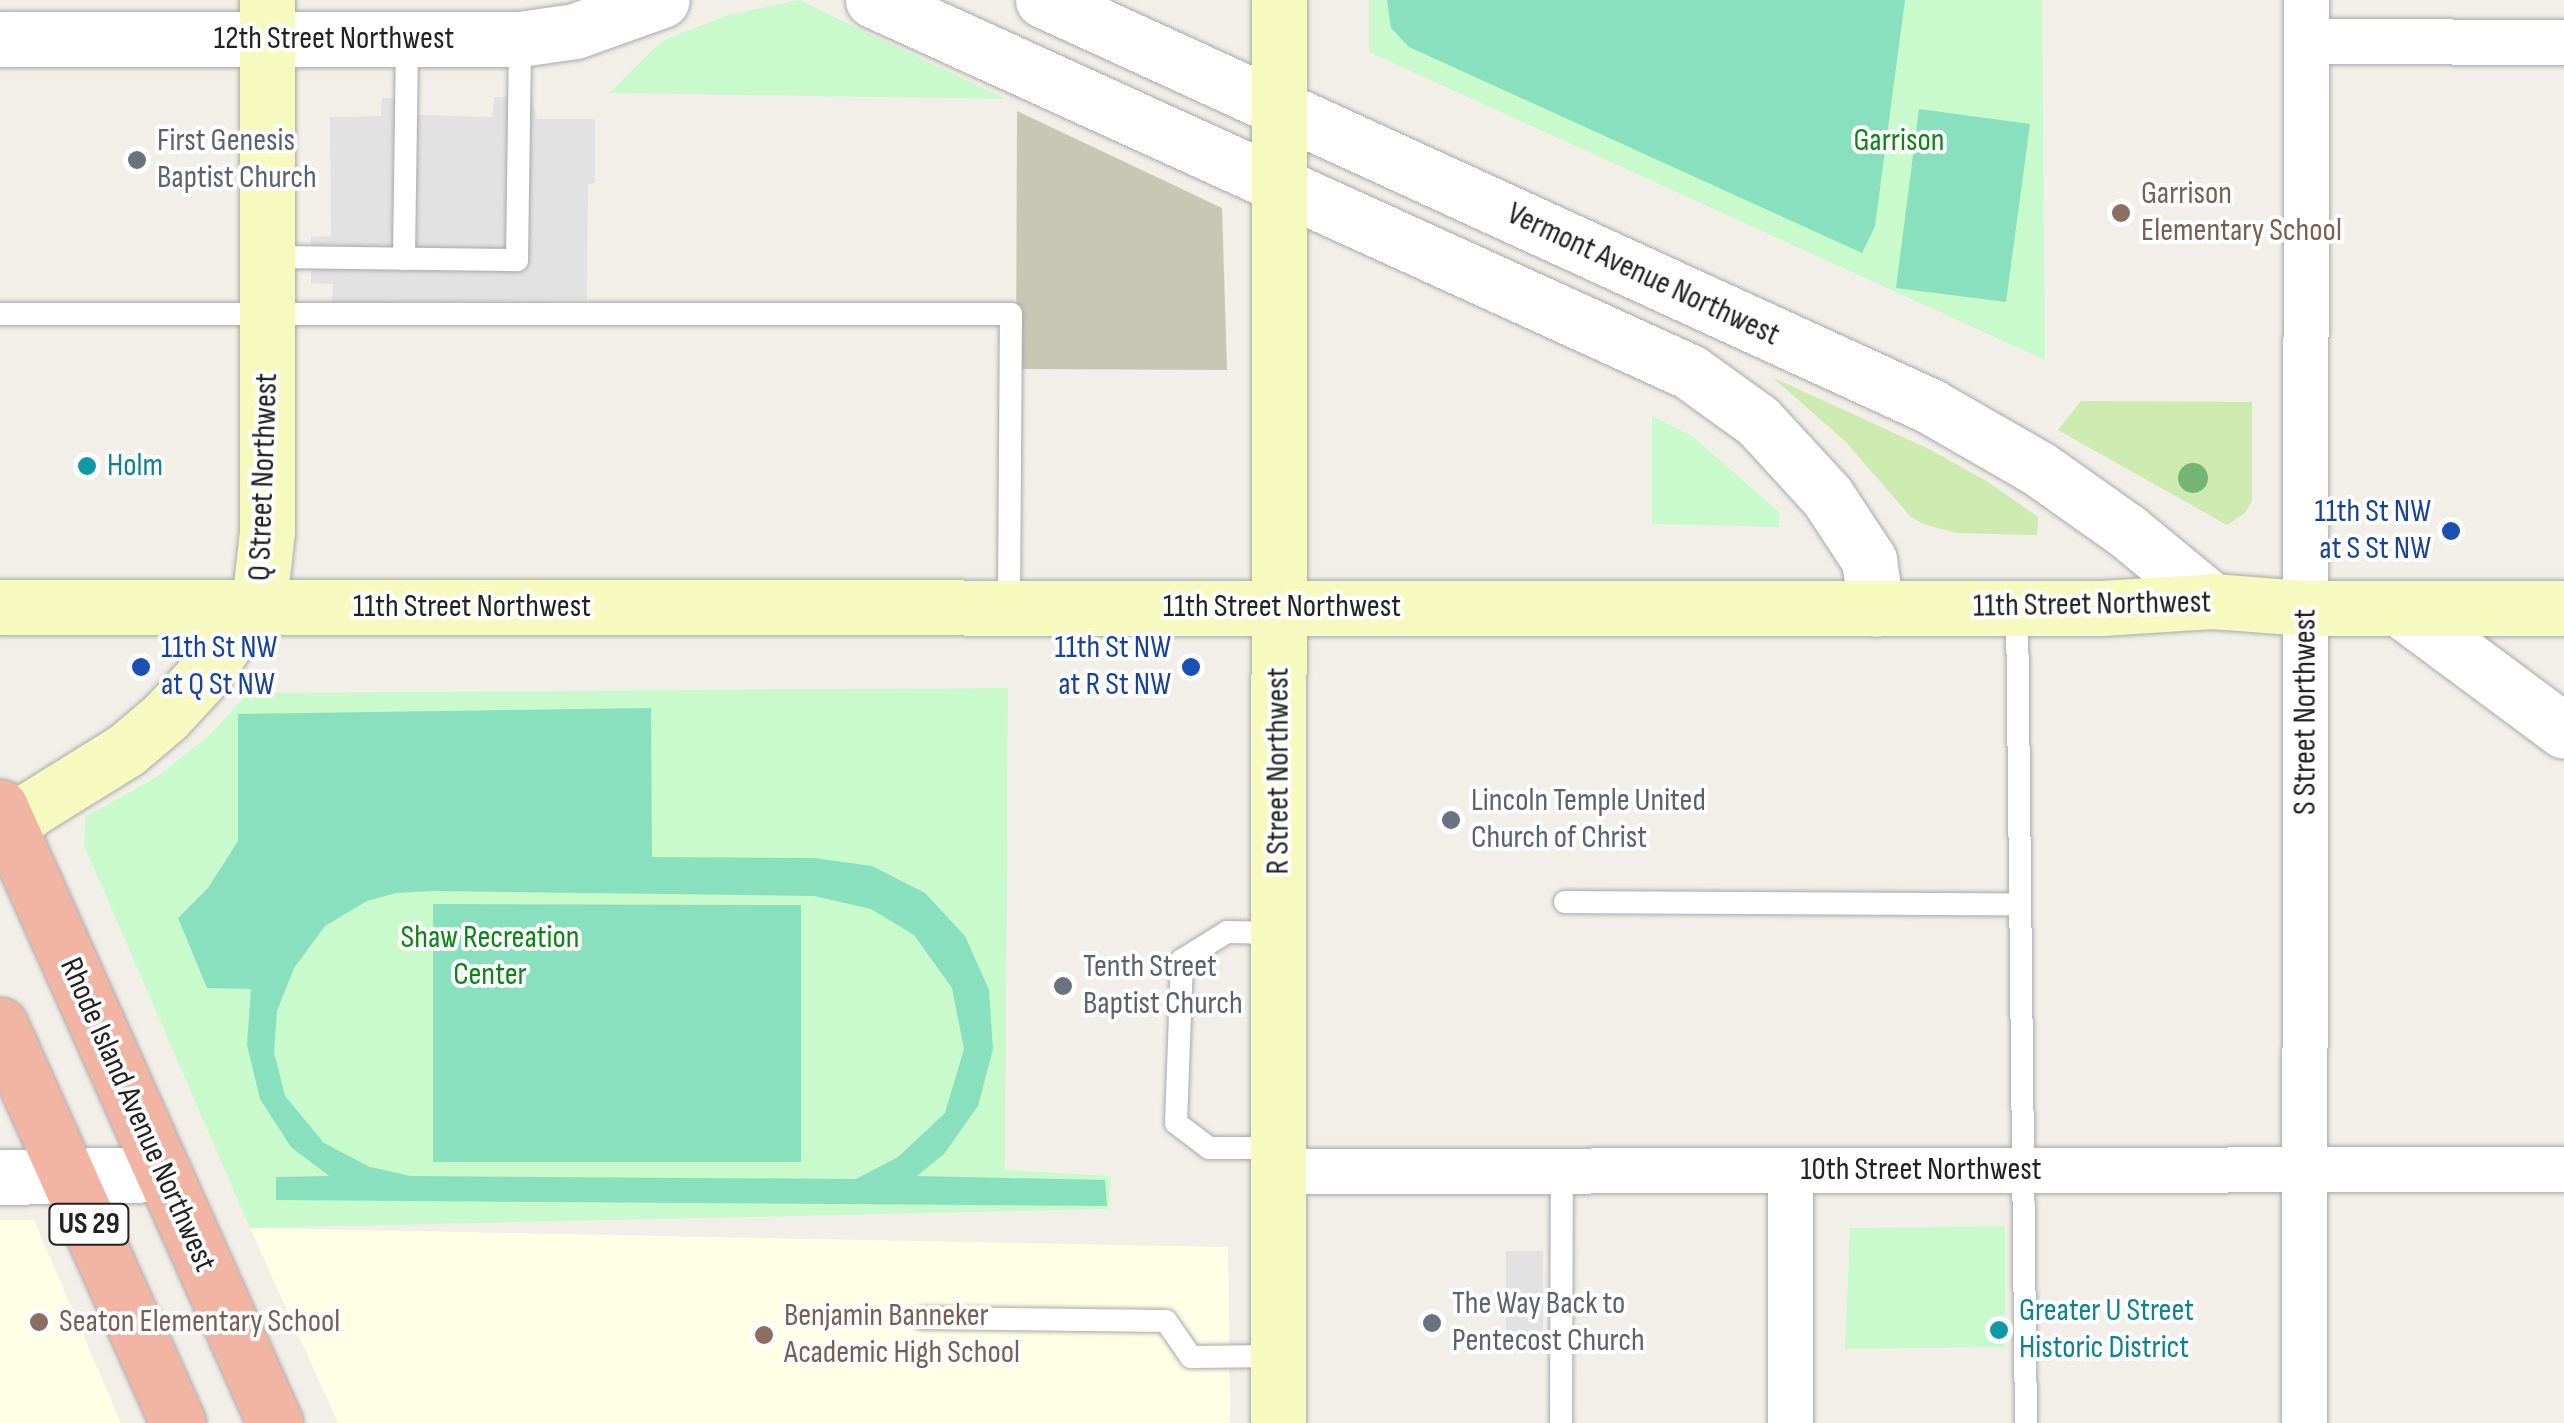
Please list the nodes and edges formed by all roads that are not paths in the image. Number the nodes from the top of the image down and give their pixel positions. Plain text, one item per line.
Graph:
1 (662, 0) edge
2 (873, 0) edge
3 (1043, 0) edge
4 (1279, 0) edge
5 (267, 20) edge
6 (2306, 21) edge
7 (0, 38) edge
8 (520, 39) junction
9 (406, 40) junction
10 (2564, 42) edge
11 (1279, 109) junction
12 (1280, 183) junction
13 (267, 257) junction
14 (404, 259) junction
15 (0, 314) edge
16 (268, 314) junction
17 (2212, 601) junction
18 (0, 607) edge
19 (254, 607) junction
20 (1009, 607) junction
21 (1279, 608) junction
22 (1876, 608) junction
23 (2017, 608) junction
24 (2306, 608) junction
25 (2400, 608) junction
26 (2564, 608) edge
27 (2564, 732) edge
28 (3, 823) edge
29 (1565, 902) dead end
30 (2018, 904) junction
31 (1279, 933) junction
32 (0, 1025) edge
33 (1279, 1159) junction
34 (2564, 1169) edge
35 (1790, 1170) junction
36 (2023, 1170) junction
37 (1562, 1171) junction
38 (2304, 1171) junction
39 (164, 1174) junction
40 (0, 1176) edge
41 (68, 1176) junction
42 (924, 1318) dead end
43 (1278, 1356) junction
44 (178, 1423) edge
45 (275, 1423) edge
46 (1278, 1423) edge
47 (1561, 1423) edge
48 (1790, 1423) edge
49 (2026, 1423) edge
50 (2304, 1423) edge

1 - 8 street, 12th Street Northwest
2 - 12 street, Vermont Avenue Northwest
3 - 11 street, Vermont Avenue Northwest
4 - 11 main road, R Street Northwest
5 - 7 street, 12th Street Northwest
5 - 9 street, 12th Street Northwest
5 - 13 main road, Q Street Northwest
6 - 10 street
6 - 24 street, S Street Northwest
8 - 9 street, 12th Street Northwest
8 - 14 lane
9 - 14 lane
11 - 12 main road, R Street Northwest
11 - 17 street, Vermont Avenue Northwest
12 - 21 main road, R Street Northwest
12 - 22 street, Vermont Avenue Northwest
13 - 14 lane
13 - 16 main road, Q Street Northwest
15 - 16 lane
16 - 19 main road, Q Street Northwest
16 - 20 lane
17 - 23 main road, 11th Street Northwest
17 - 24 main road, 11th Street Northwest
18 - 19 main road, 11th Street Northwest
19 - 20 main road, 11th Street Northwest
19 - 28 main road, Q Street Northwest
20 - 21 main road, 11th Street Northwest
21 - 22 main road, 11th Street Northwest
21 - 31 main road, R Street Northwest
22 - 23 main road, 11th Street Northwest
23 - 30 lane
24 - 25 main road, 11th Street Northwest
24 - 38 street, S Street Northwest
25 - 26 main road, 11th Street Northwest
25 - 27 street
28 - 39 highway, Rhode Island Avenue Northwest / US 29
29 - 30 lane
30 - 36 lane
31 - 33 main road, R Street Northwest
31 - 33 lane
32 - 41 highway, US 29
33 - 37 street, 10th Street Northwest
33 - 43 main road, R Street Northwest
34 - 38 street, 10th Street Northwest
35 - 36 street, 10th Street Northwest
35 - 37 street, 10th Street Northwest
35 - 48 street
36 - 38 street, 10th Street Northwest
36 - 49 lane
37 - 47 lane
38 - 50 street, S Street Northwest
39 - 41 street
39 - 45 highway, Rhode Island Avenue Northwest / US 29
40 - 41 street
41 - 44 highway, US 29
42 - 43 lane
43 - 46 main road, R Street Northwest

